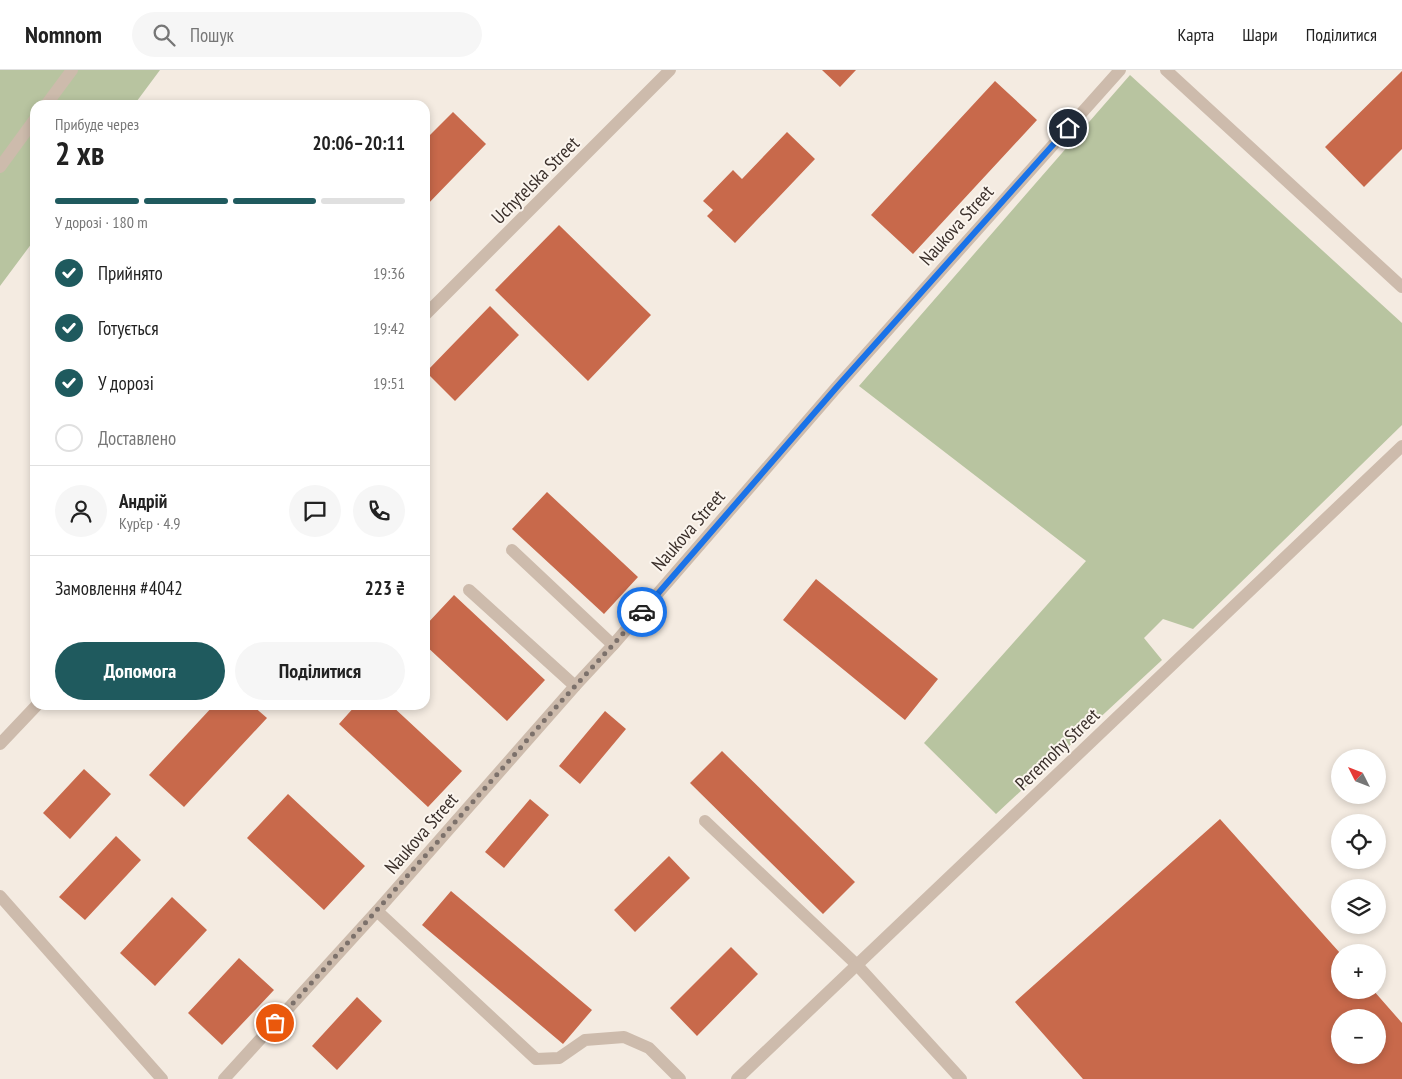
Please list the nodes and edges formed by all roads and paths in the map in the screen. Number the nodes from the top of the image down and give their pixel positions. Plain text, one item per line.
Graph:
1 (72, 70) edge
2 (670, 70) edge
3 (1120, 70) edge
4 (1166, 70) edge
5 (50, 100) edge
6 (30, 126) edge
7 (0, 166) edge
8 (1402, 287) edge
9 (430, 310) edge
10 (1402, 446) edge
11 (512, 550) dead end
12 (469, 590) dead end
13 (613, 645) junction
14 (575, 686) junction
15 (32, 710) edge
16 (0, 744) edge
17 (705, 821) dead end
18 (0, 896) edge
19 (377, 911) junction
20 (857, 965) junction
21 (162, 1079) edge
22 (224, 1079) edge
23 (680, 1079) edge
24 (737, 1079) edge
25 (961, 1079) edge

1 - 5 street
2 - 9 street, Uchytelska Street
3 - 13 street, Naukova Street
4 - 8 street
6 - 7 street
10 - 20 street, Peremohy Street
11 - 13 street
12 - 14 street
13 - 14 street, Naukova Street
14 - 19 street, Naukova Street
15 - 16 street
17 - 20 street
18 - 21 street
19 - 22 street, Naukova Street
19 - 23 street
20 - 24 street, Peremohy Street
20 - 25 street

